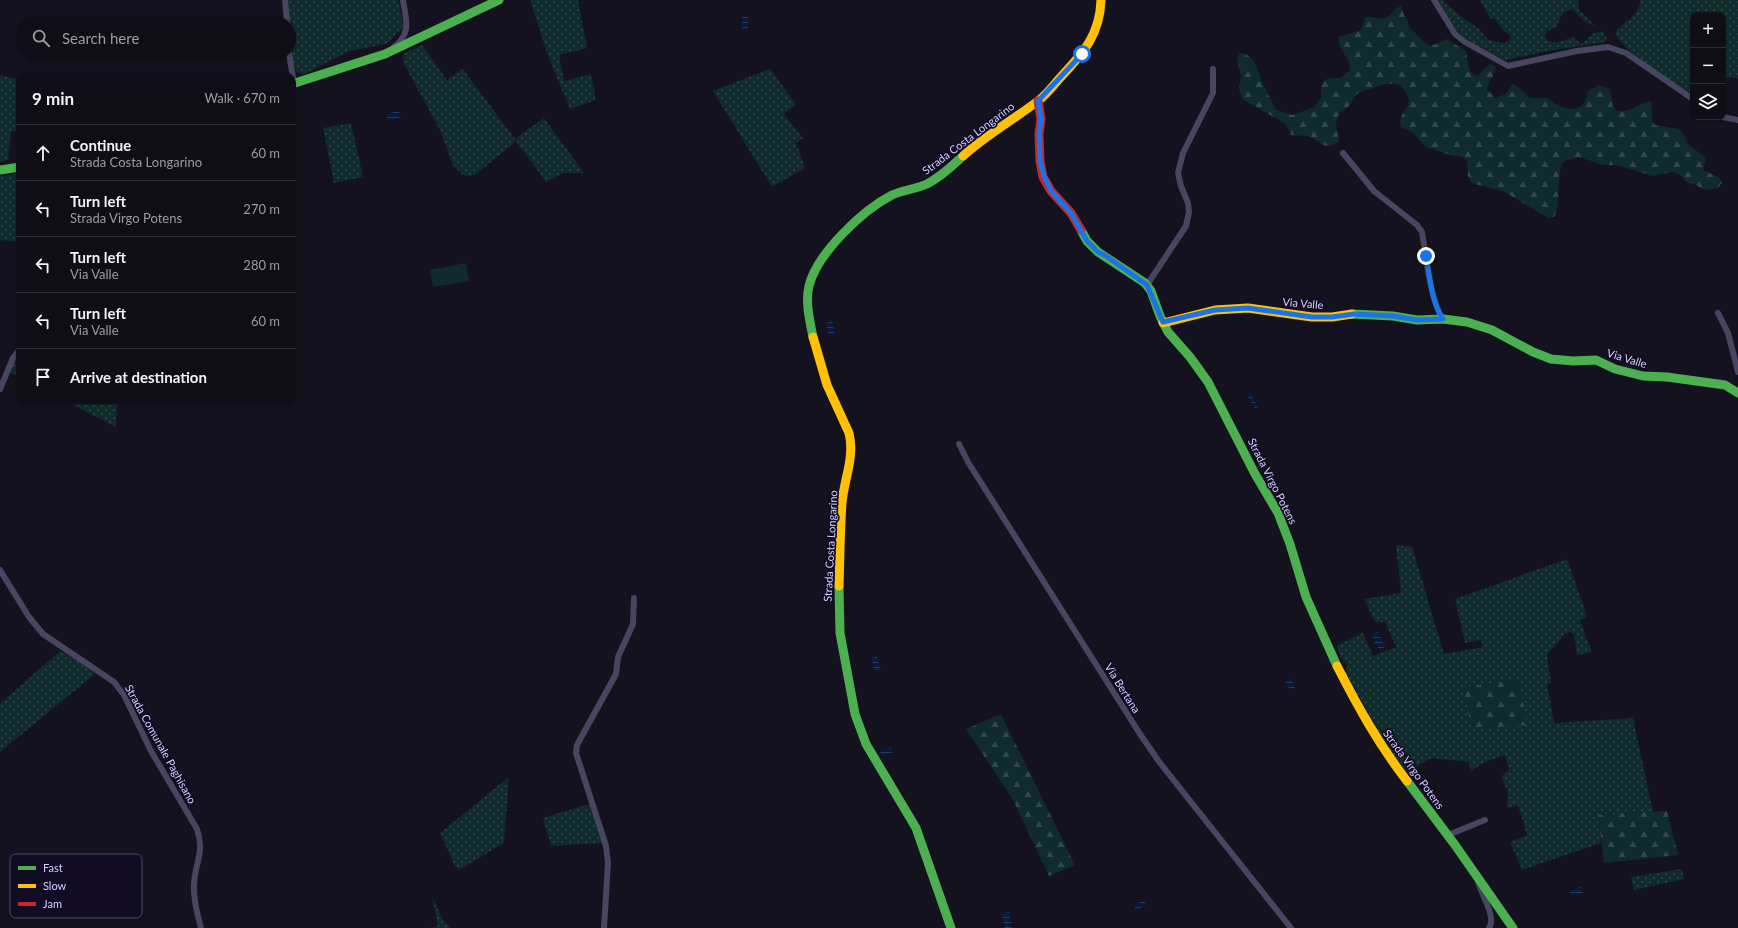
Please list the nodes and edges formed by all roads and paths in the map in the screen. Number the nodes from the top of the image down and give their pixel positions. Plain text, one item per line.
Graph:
1 (286, 0) edge
2 (403, 0) edge
3 (499, 0) edge
4 (1101, 0) edge
5 (1434, 0) edge
6 (287, 16) edge
7 (385, 54) junction
8 (290, 60) edge
9 (1213, 69) dead end
10 (291, 72) edge
11 (296, 83) edge
12 (1690, 97) edge
13 (1038, 101) junction
14 (1726, 118) edge
15 (1738, 120) edge
16 (1343, 153) dead end
17 (16, 168) edge
18 (0, 170) edge
19 (1147, 285) junction
20 (1718, 313) dead end
21 (1443, 319) junction
22 (1163, 322) junction
23 (16, 354) edge
24 (1738, 372) edge
25 (0, 389) edge
26 (1738, 393) edge
27 (958, 444) dead end
28 (0, 570) edge
29 (634, 598) dead end
30 (1485, 820) dead end
31 (1448, 835) junction
32 (1477, 876) junction
33 (201, 928) edge
34 (604, 928) edge
35 (951, 928) edge
36 (1291, 928) edge
37 (1489, 928) edge
38 (1513, 928) edge

1 - 6 street
2 - 7 street
3 - 7 street
4 - 13 street, Strada Costa Longarino
5 - 12 street
7 - 11 street
8 - 10 street
9 - 19 street
13 - 19 street
13 - 35 street, Strada Costa Longarino
14 - 15 street
16 - 21 street
17 - 18 street
19 - 22 street, Strada Virgo Potens
20 - 24 street
21 - 22 street, Via Valle
21 - 26 street, Via Valle
22 - 31 street, Strada Virgo Potens
23 - 25 street
27 - 36 street, Via Bertana
28 - 33 street, Strada Comunale Paghisano
29 - 34 street
30 - 31 street
31 - 32 street, Strada Virgo Potens
32 - 37 street
32 - 38 street, Strada Virgo Potens

